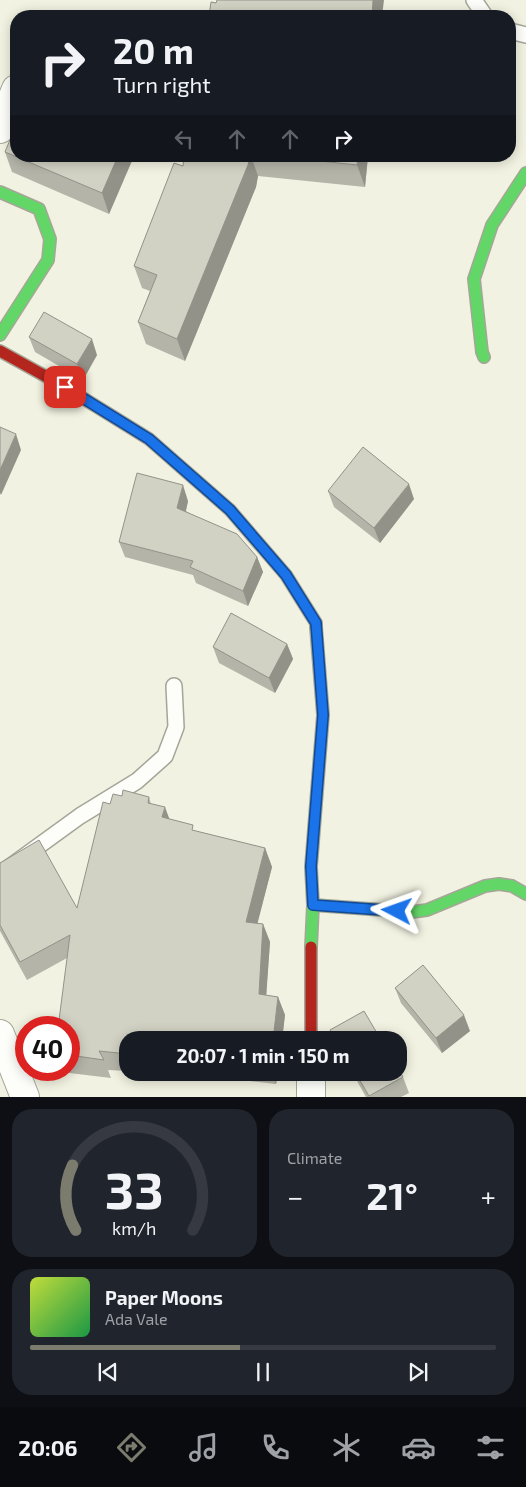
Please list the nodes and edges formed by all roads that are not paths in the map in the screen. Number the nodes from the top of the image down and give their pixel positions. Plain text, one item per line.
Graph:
1 (10, 103) edge
2 (0, 129) edge
3 (526, 172) edge
4 (0, 192) edge
5 (0, 335) edge
6 (0, 351) edge
7 (484, 357) dead end
8 (174, 686) dead end
9 (0, 874) edge
10 (526, 894) edge
11 (313, 905) junction
12 (311, 1031) edge
13 (0, 1034) edge
14 (311, 1081) edge
15 (25, 1097) edge
16 (311, 1097) edge

1 - 2 street
3 - 7 street
4 - 5 street
6 - 11 street
8 - 9 lane
10 - 11 street
11 - 12 street
13 - 15 street
14 - 16 street

